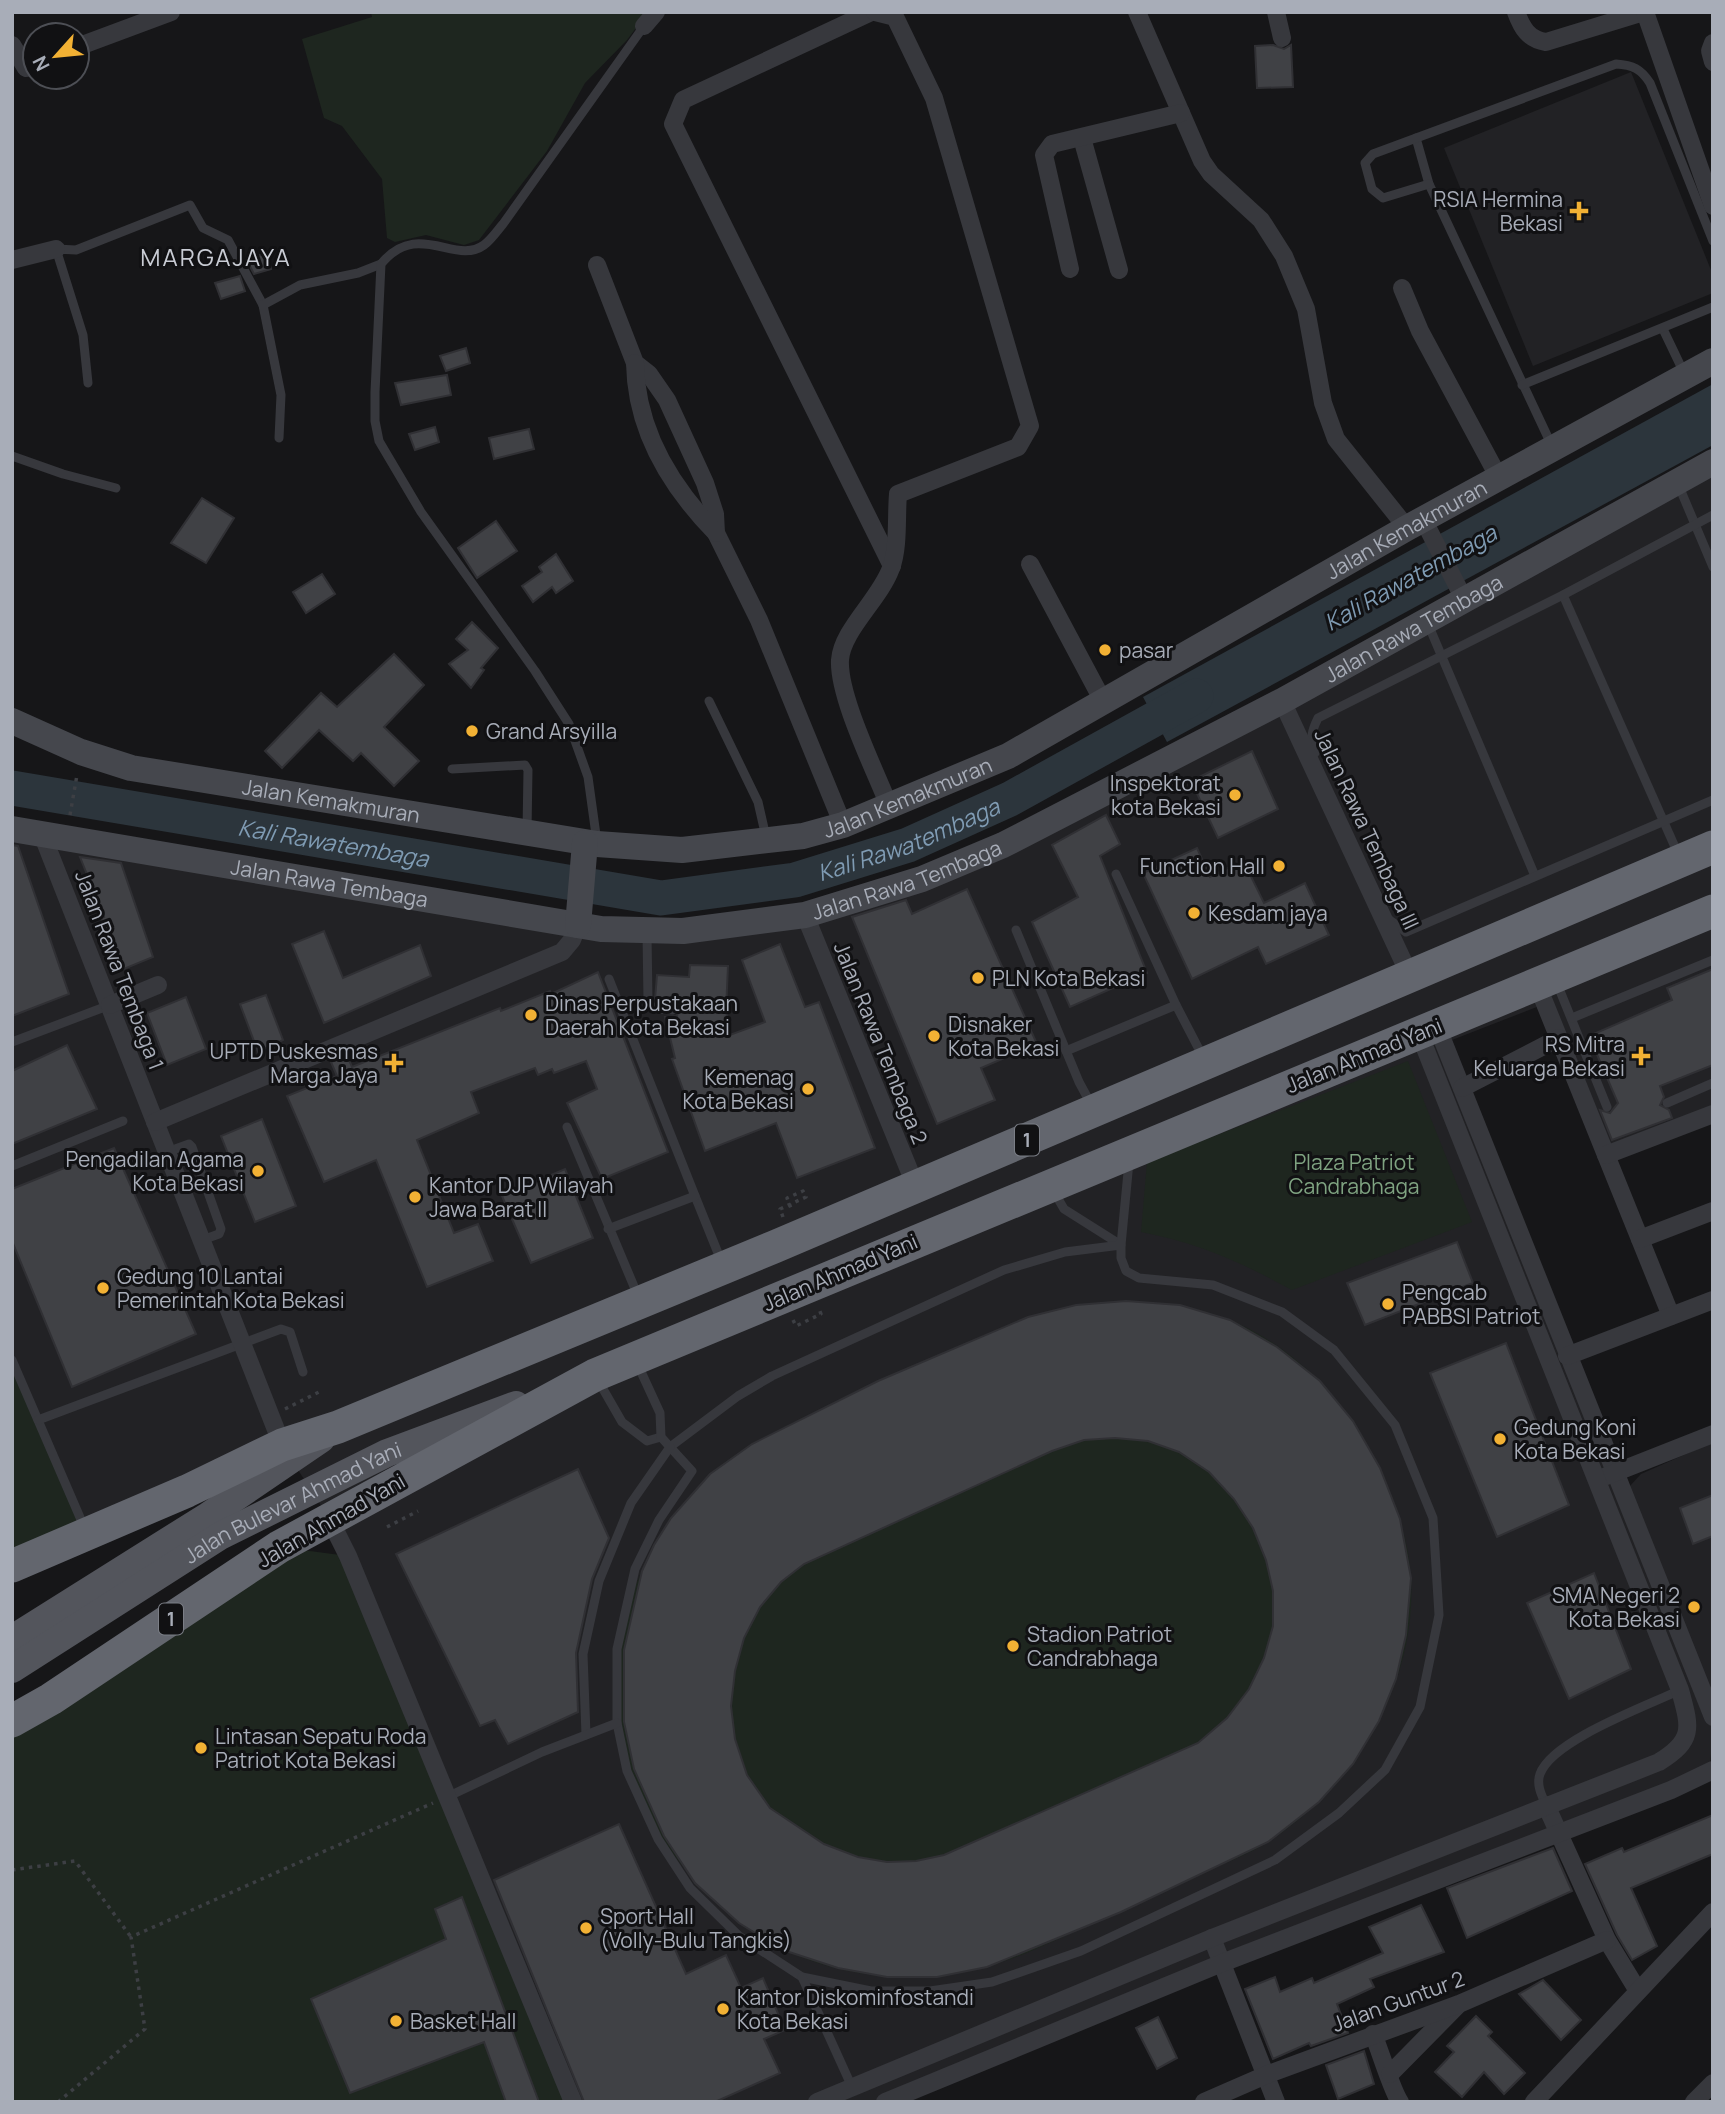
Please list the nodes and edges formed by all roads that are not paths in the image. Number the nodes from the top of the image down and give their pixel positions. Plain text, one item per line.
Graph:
1 (171, 12) edge
2 (873, 12) edge
3 (1137, 12) edge
4 (1276, 12) edge
5 (1517, 12) edge
6 (1644, 12) edge
7 (650, 19) edge
8 (1282, 38) dead end
9 (91, 42) edge
10 (1713, 43) edge
11 (12, 46) edge
12 (21, 61) edge
13 (1713, 62) edge
14 (1181, 113) junction
15 (1082, 138) junction
16 (1416, 138) junction
17 (1707, 170) edge
18 (1429, 184) junction
19 (1713, 206) edge
20 (1713, 242) edge
21 (56, 249) junction
22 (12, 260) edge
23 (381, 264) junction
24 (597, 265) dead end
25 (1070, 269) dead end
26 (1119, 270) dead end
27 (1402, 288) dead end
28 (263, 305) junction
29 (1713, 307) edge
30 (1663, 329) junction
31 (1713, 361) edge
32 (635, 363) junction
33 (1686, 376) junction
34 (88, 383) dead end
35 (1522, 385) junction
36 (279, 438) dead end
37 (1554, 449) junction
38 (12, 456) edge
39 (1713, 462) edge
40 (1499, 478) junction
41 (1677, 483) junction
42 (116, 488) dead end
43 (1713, 515) edge
44 (1695, 525) junction
45 (1420, 526) junction
46 (716, 533) junction
47 (1030, 564) dead end
48 (892, 566) junction
49 (1713, 567) edge
50 (1461, 592) junction
51 (1563, 595) junction
52 (1426, 620) junction
53 (1441, 656) junction
54 (709, 701) dead end
55 (1282, 701) junction
56 (1104, 703) junction
57 (12, 721) edge
58 (452, 769) dead end
59 (1713, 800) edge
60 (889, 806) junction
61 (1662, 820) junction
62 (844, 825) junction
63 (12, 829) edge
64 (527, 833) junction
65 (42, 834) junction
66 (767, 842) junction
67 (1713, 847) edge
68 (589, 848) junction
69 (1681, 860) junction
70 (1116, 874) dead end
71 (1535, 876) junction
72 (1713, 911) edge
73 (805, 915) junction
74 (578, 921) junction
75 (1016, 930) dead end
76 (647, 931) junction
77 (1713, 960) edge
78 (1410, 976) junction
79 (609, 979) dead end
80 (1546, 980) junction
81 (158, 985) dead end
82 (110, 1005) junction
83 (1176, 1005) junction
84 (673, 1010) dead end
85 (1572, 1018) junction
86 (1428, 1029) junction
87 (1559, 1038) junction
88 (12, 1042) edge
89 (1066, 1051) junction
90 (1206, 1063) junction
91 (1713, 1083) edge
92 (1462, 1088) junction
93 (1667, 1103) dead end
94 (1607, 1107) dead end
95 (1095, 1110) junction
96 (1713, 1114) edge
97 (124, 1121) dead end
98 (155, 1122) junction
99 (567, 1127) dead end
100 (167, 1152) junction
101 (1129, 1152) junction
102 (1606, 1155) junction
103 (12, 1166) edge
104 (1050, 1185) junction
105 (916, 1187) junction
106 (695, 1196) junction
107 (1713, 1211) edge
108 (608, 1229) junction
109 (1640, 1239) junction
110 (202, 1240) junction
111 (1121, 1245) junction
112 (724, 1268) junction
113 (1713, 1300) edge
114 (640, 1302) junction
115 (1671, 1316) junction
116 (242, 1343) junction
117 (1571, 1355) junction
118 (635, 1358) junction
119 (12, 1360) edge
120 (303, 1372) dead end
121 (595, 1375) junction
122 (38, 1420) junction
123 (338, 1427) junction
124 (1713, 1434) edge
125 (661, 1437) junction
126 (282, 1445) junction
127 (670, 1447) junction
128 (1614, 1473) junction
129 (1594, 1480) junction
130 (329, 1518) junction
131 (214, 1526) junction
132 (88, 1534) junction
133 (12, 1566) edge
134 (12, 1639) edge
135 (12, 1669) edge
136 (1680, 1690) junction
137 (1713, 1717) edge
138 (12, 1721) edge
139 (617, 1723) junction
140 (586, 1735) junction
141 (1711, 1774) edge
142 (445, 1798) junction
143 (1546, 1805) junction
144 (1558, 1833) junction
145 (1713, 1912) edge
146 (1212, 1938) junction
147 (1608, 1940) junction
148 (1222, 1963) junction
149 (802, 1977) junction
150 (1638, 1991) junction
151 (1459, 2004) junction
152 (1373, 2034) junction
153 (1390, 2074) junction
154 (1266, 2075) junction
155 (852, 2087) junction
156 (573, 2102) edge
157 (817, 2102) edge
158 (886, 2102) edge
159 (1204, 2102) edge
160 (1276, 2102) edge
161 (1400, 2102) edge
162 (1534, 2102) edge

1 - 9 street
2 - 48 street
2 - 48 street
3 - 14 street
4 - 8 street
5 - 6 street
6 - 17 street
7 - 23 lane
10 - 13 street
11 - 12 street
14 - 15 street
14 - 45 street
15 - 25 street
15 - 26 street
16 - 18 lane
16 - 18 lane
16 - 20 lane
17 - 19 street
18 - 35 lane
21 - 22 street
21 - 28 lane
21 - 34 lane
23 - 28 lane
23 - 68 lane
24 - 32 street
27 - 40 street
28 - 36 lane
29 - 30 lane
30 - 33 lane
30 - 35 lane
31 - 33 street, Jalan Kemakmuran
32 - 46 street
32 - 46 street
33 - 37 street, Jalan Kemakmuran
35 - 37 lane
37 - 40 street, Jalan Kemakmuran
38 - 42 lane
39 - 41 street, Jalan Rawa Tembaga
40 - 45 street, Jalan Kemakmuran
41 - 44 lane
41 - 50 street, Jalan Rawa Tembaga
43 - 44 lane
44 - 49 lane
44 - 51 lane
45 - 50 street
45 - 56 street, Jalan Kemakmuran
46 - 62 street
47 - 56 street
48 - 60 street
50 - 52 street, Jalan Rawa Tembaga
51 - 53 lane
51 - 61 lane
52 - 53 lane
52 - 55 street, Jalan Rawa Tembaga
53 - 71 lane
53 - 71 lane
54 - 66 lane
55 - 73 street, Jalan Rawa Tembaga
55 - 78 street, Jalan Rawa Tembaga III
56 - 60 street, Jalan Kemakmuran
57 - 64 street, Jalan Kemakmuran
58 - 64 lane
59 - 61 lane
60 - 62 street, Jalan Kemakmuran
61 - 69 lane
61 - 71 lane
62 - 66 street, Jalan Kemakmuran
63 - 65 street, Jalan Rawa Tembaga
64 - 68 street, Jalan Kemakmuran
65 - 74 street, Jalan Rawa Tembaga
65 - 82 street, Jalan Rawa Tembaga 1
66 - 68 street, Jalan Kemakmuran
67 - 69 highway, 1
68 - 74 street
69 - 78 highway, 1
70 - 83 lane
72 - 80 highway, Jalan Ahmad Yani / 1
73 - 76 street, Jalan Rawa Tembaga
73 - 105 street, Jalan Rawa Tembaga 2
74 - 76 street, Jalan Rawa Tembaga
74 - 98 street
75 - 89 lane
76 - 84 lane
77 - 85 lane
78 - 90 highway, 1
79 - 106 lane
80 - 85 lane
80 - 86 highway, Jalan Ahmad Yani / 1
80 - 87 street
81 - 82 street
82 - 88 lane
82 - 98 street, Jalan Rawa Tembaga 1
83 - 89 lane
83 - 90 lane
85 - 94 lane
86 - 92 street
86 - 101 highway, Jalan Ahmad Yani / 1
86 - 129 street
87 - 92 street
87 - 102 street
89 - 95 lane
90 - 95 highway, 1
91 - 93 lane
92 - 117 street
95 - 105 highway, 1
96 - 102 street
97 - 103 lane
98 - 100 street, Jalan Rawa Tembaga 1
99 - 108 lane
100 - 110 street, Jalan Rawa Tembaga 1
100 - 110 lane
101 - 104 highway, Jalan Ahmad Yani / 1
101 - 111 lane
102 - 109 street
104 - 111 lane
104 - 118 highway, Jalan Ahmad Yani / 1
105 - 112 highway, 1
106 - 108 lane
106 - 112 lane
107 - 109 street
108 - 114 lane
109 - 115 street
110 - 116 street, Jalan Rawa Tembaga 1
111 - 127 lane
111 - 149 lane
112 - 114 highway, 1
113 - 115 street
114 - 123 highway, 1
115 - 117 street
116 - 120 lane
116 - 122 lane
116 - 126 street, Jalan Rawa Tembaga 1
117 - 128 street
118 - 121 highway, Jalan Ahmad Yani / 1
118 - 125 lane
119 - 122 lane
121 - 125 lane
121 - 130 highway, Jalan Ahmad Yani / 1
121 - 131 main road, Jalan Bulevar Ahmad Yani
122 - 132 lane
123 - 126 highway, 1
123 - 131 main road, Jalan Bulevar Ahmad Yani
124 - 128 street
125 - 127 lane
126 - 132 highway, 1
127 - 139 lane
127 - 140 lane
128 - 129 street
128 - 137 street
129 - 136 street
130 - 138 highway, Jalan Ahmad Yani / 1
130 - 142 street
131 - 134 main road, Jalan Bulevar Ahmad Yani
131 - 135 main road, Jalan Bulevar Ahmad Yani
132 - 133 highway, 1
136 - 143 lane
136 - 143 street
139 - 140 lane
139 - 149 lane
140 - 142 lane
141 - 144 street
142 - 156 street
143 - 144 street
143 - 146 street
144 - 147 street
144 - 148 street
145 - 150 street
146 - 148 street
146 - 155 street
147 - 150 street
147 - 151 street, Jalan Guntur 2
148 - 154 street
148 - 158 street
149 - 155 lane
150 - 162 street
151 - 152 street, Jalan Guntur 2
151 - 153 street
152 - 153 street
152 - 154 street, Jalan Guntur 2
153 - 161 street
154 - 159 street, Jalan Guntur 2
154 - 160 street
155 - 157 street

